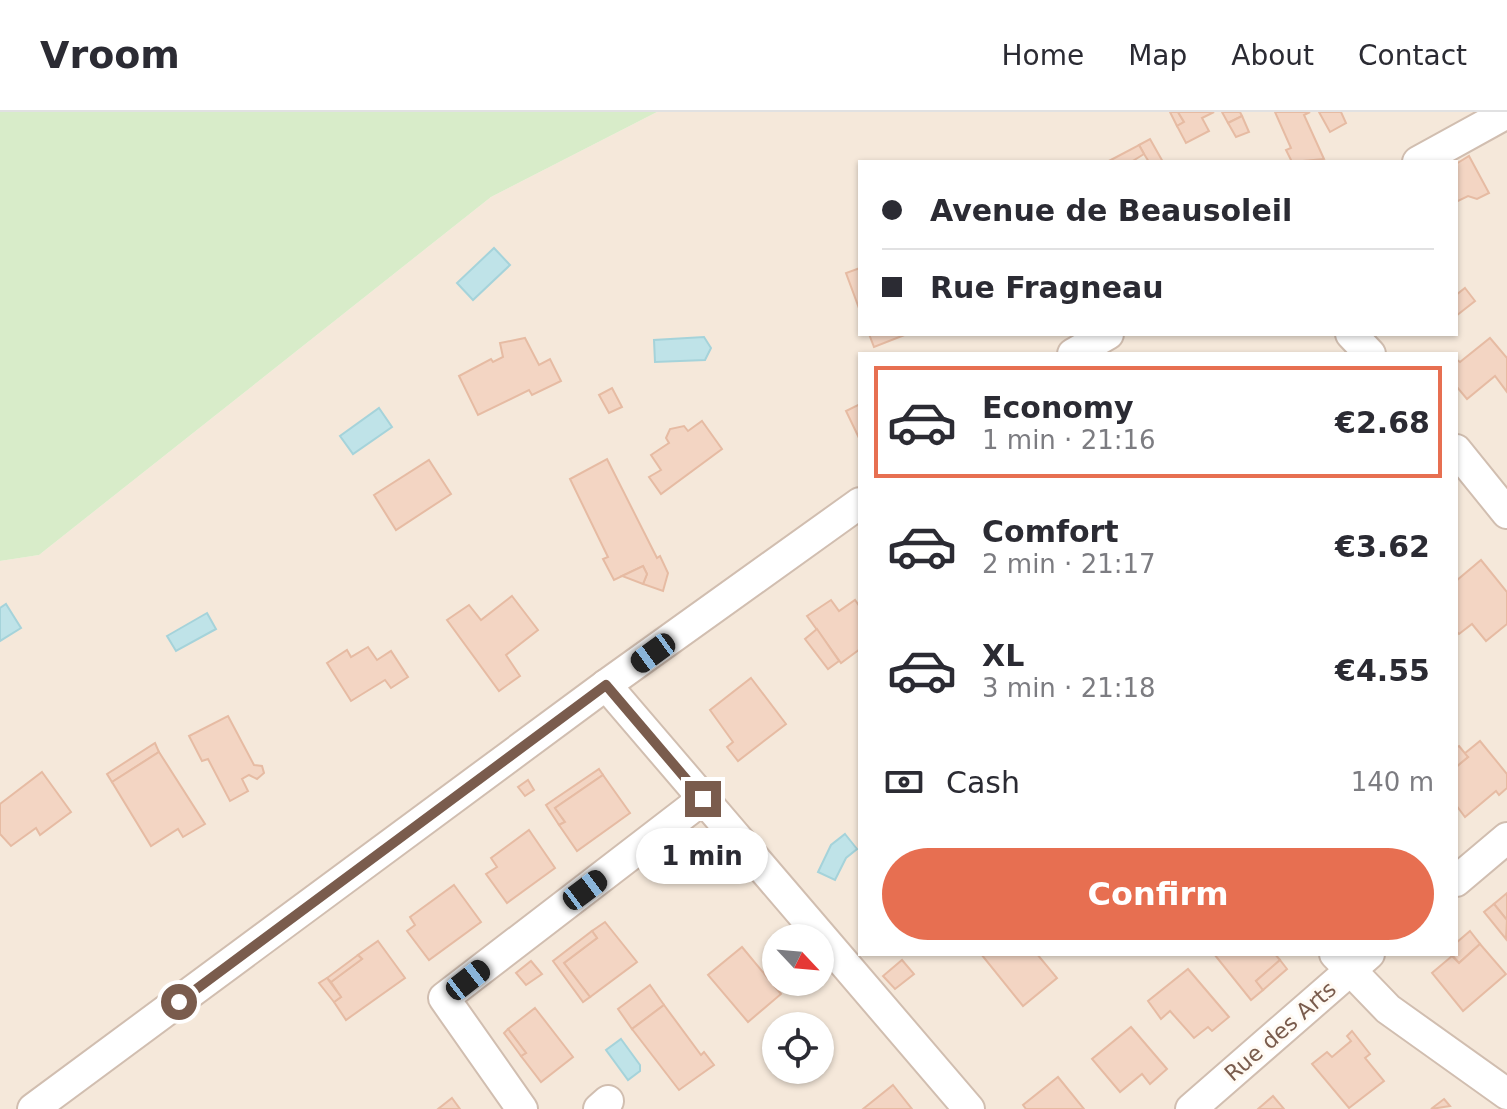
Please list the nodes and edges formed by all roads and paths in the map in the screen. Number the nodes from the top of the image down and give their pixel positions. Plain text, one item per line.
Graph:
1 (1507, 113) edge
2 (1422, 160) edge
3 (1104, 336) edge
4 (1353, 336) edge
5 (1076, 352) edge
6 (1368, 352) edge
7 (1458, 452) edge
8 (858, 504) edge
9 (1507, 513) edge
10 (606, 685) junction
11 (703, 799) junction
12 (1507, 838) edge
13 (1458, 879) edge
14 (1351, 960) edge
15 (1507, 1094) edge
16 (33, 1109) edge
17 (522, 1109) edge
18 (969, 1109) edge
19 (1191, 1109) edge

1 - 2 street
3 - 5 street
4 - 6 street
7 - 9 street
8 - 10 street
10 - 11 street
10 - 16 street
11 - 17 street
11 - 18 street
12 - 13 street
14 - 15 street
14 - 19 street, Rue des Arts

